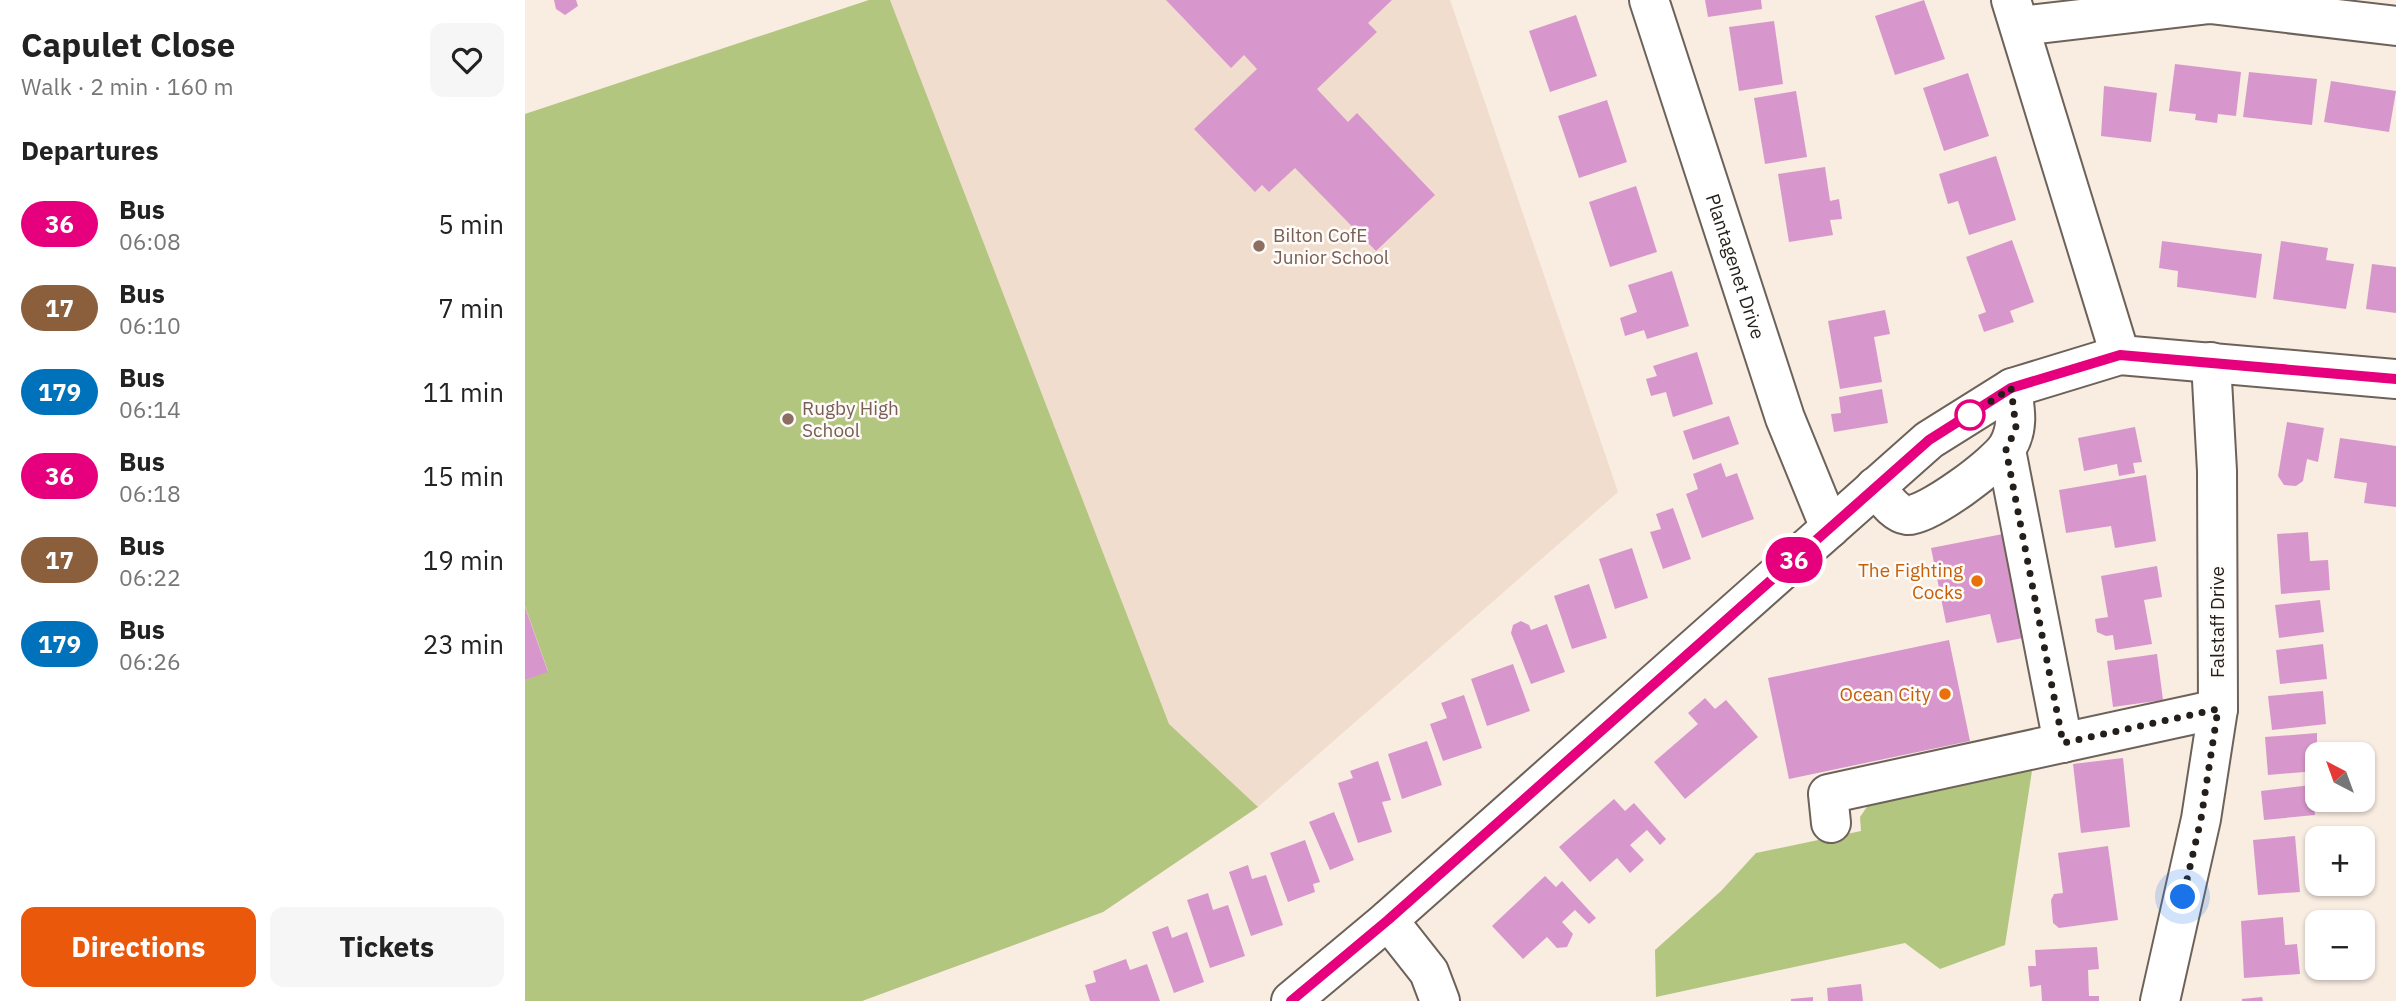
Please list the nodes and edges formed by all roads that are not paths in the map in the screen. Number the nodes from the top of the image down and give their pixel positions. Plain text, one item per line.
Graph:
1 (1649, 0) edge
2 (2016, 13) edge
3 (2396, 26) edge
4 (2120, 355) junction
5 (2211, 362) junction
6 (2396, 379) edge
7 (2011, 388) junction
8 (2006, 450) junction
9 (1875, 487) junction
10 (1831, 528) junction
11 (2218, 709) junction
12 (2063, 743) junction
13 (1831, 823) dead end
14 (1388, 920) junction
15 (1291, 1001) edge
16 (1440, 1001) edge
17 (2160, 1001) edge

1 - 10 street, Plantagenet Drive
2 - 3 street
2 - 4 street
4 - 5 street
4 - 7 street
5 - 6 street
5 - 11 street, Falstaff Drive
7 - 8 street
7 - 9 street
8 - 9 street
8 - 12 street
9 - 10 street
10 - 14 street
11 - 12 street
11 - 17 street, Falstaff Drive
12 - 13 street
14 - 15 street
14 - 16 street

